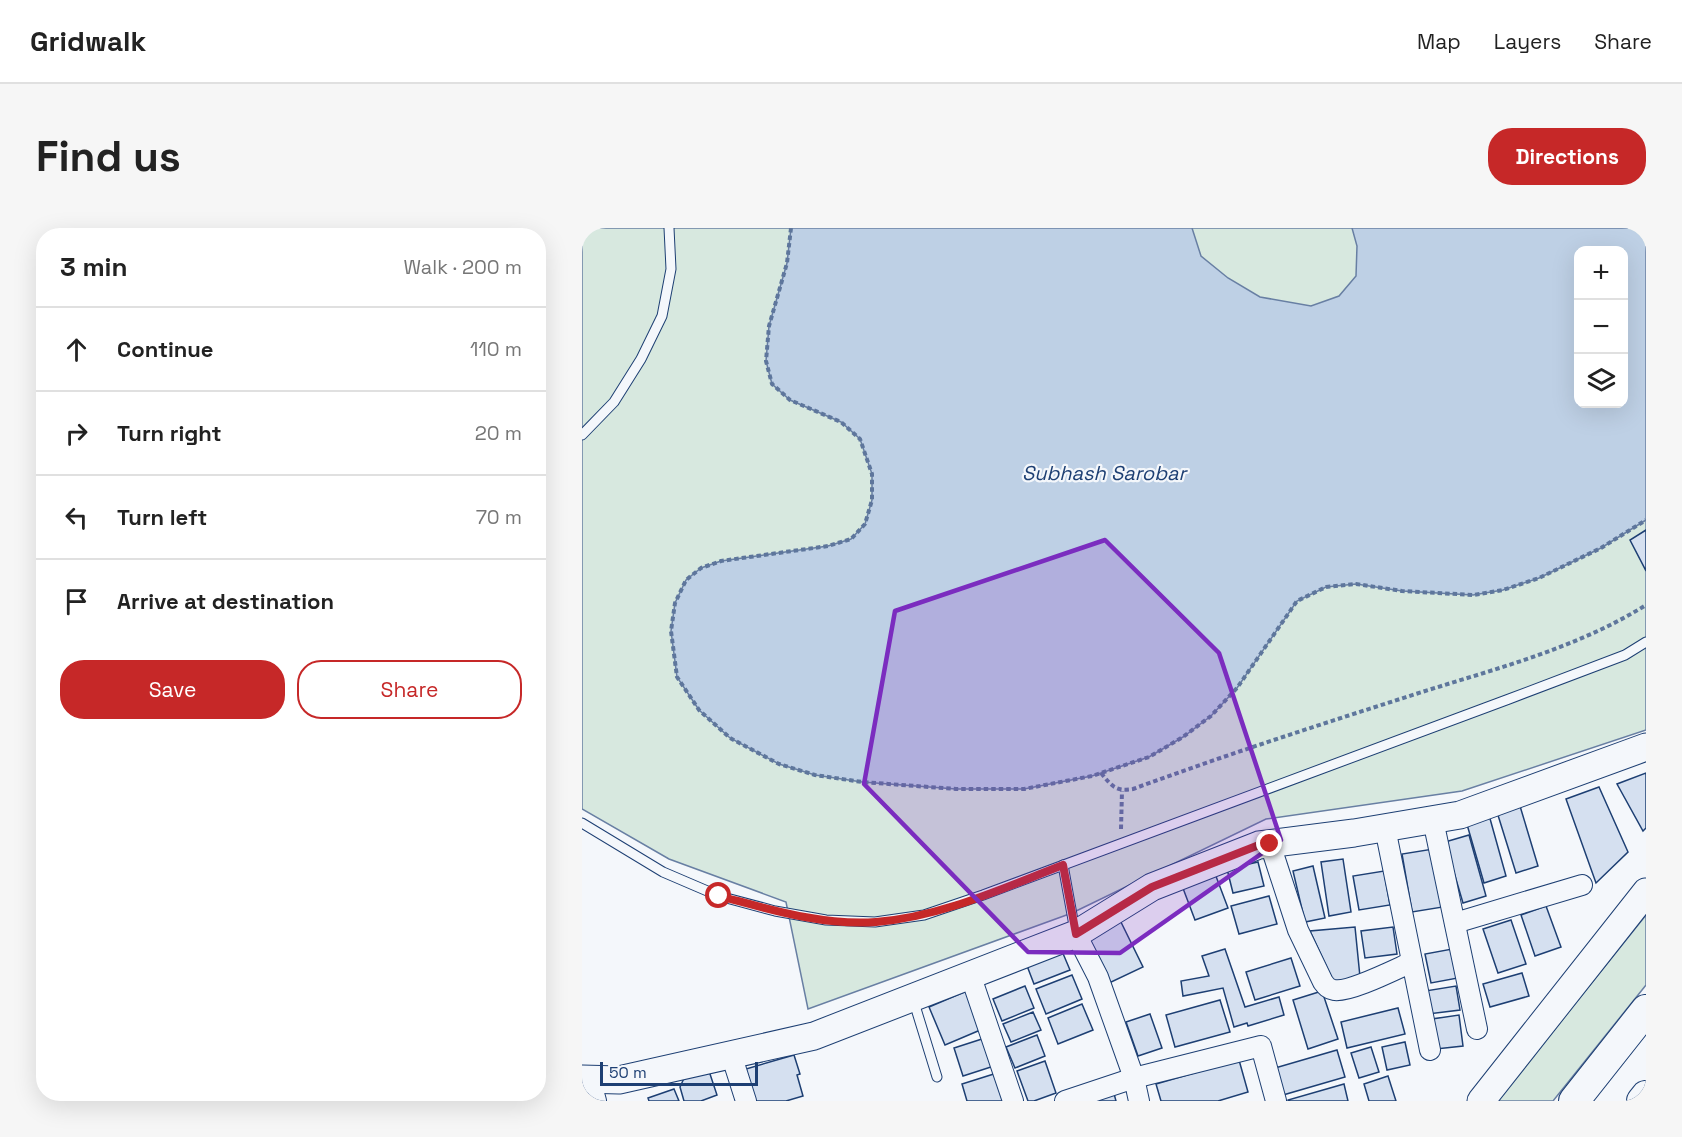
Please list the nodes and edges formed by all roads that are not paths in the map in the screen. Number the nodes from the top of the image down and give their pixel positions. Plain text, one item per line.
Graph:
1 (669, 228) edge
2 (582, 435) edge
3 (1646, 642) edge
4 (1646, 747) edge
5 (1432, 820) junction
6 (582, 823) edge
7 (1385, 828) junction
8 (1270, 844) junction
9 (1063, 865) junction
10 (1582, 885) dead end
11 (1646, 892) edge
12 (1455, 923) junction
13 (1076, 934) junction
14 (1412, 962) junction
15 (970, 974) junction
16 (913, 997) junction
17 (1646, 1010) edge
18 (1477, 1029) dead end
19 (1430, 1050) dead end
20 (731, 1054) junction
21 (937, 1077) dead end
22 (1134, 1078) junction
23 (589, 1086) edge
24 (1646, 1096) edge
25 (746, 1101) edge
26 (1013, 1101) edge
27 (1065, 1101) edge
28 (1139, 1101) edge
29 (1276, 1101) edge
30 (1481, 1101) edge
31 (1574, 1101) edge
32 (1642, 1101) edge

1 - 2 lane
3 - 9 lane
4 - 5 street
5 - 7 street
5 - 12 street
6 - 9 lane
7 - 8 street
7 - 14 street
8 - 13 street
8 - 14 street
9 - 13 lane
10 - 12 street
11 - 30 street
12 - 18 street
13 - 15 street
13 - 22 street
14 - 19 street
15 - 16 street
15 - 26 street
16 - 20 street
16 - 21 lane
17 - 31 main road
20 - 23 street
20 - 25 street
22 - 27 street
22 - 28 street
22 - 29 street
24 - 32 main road

